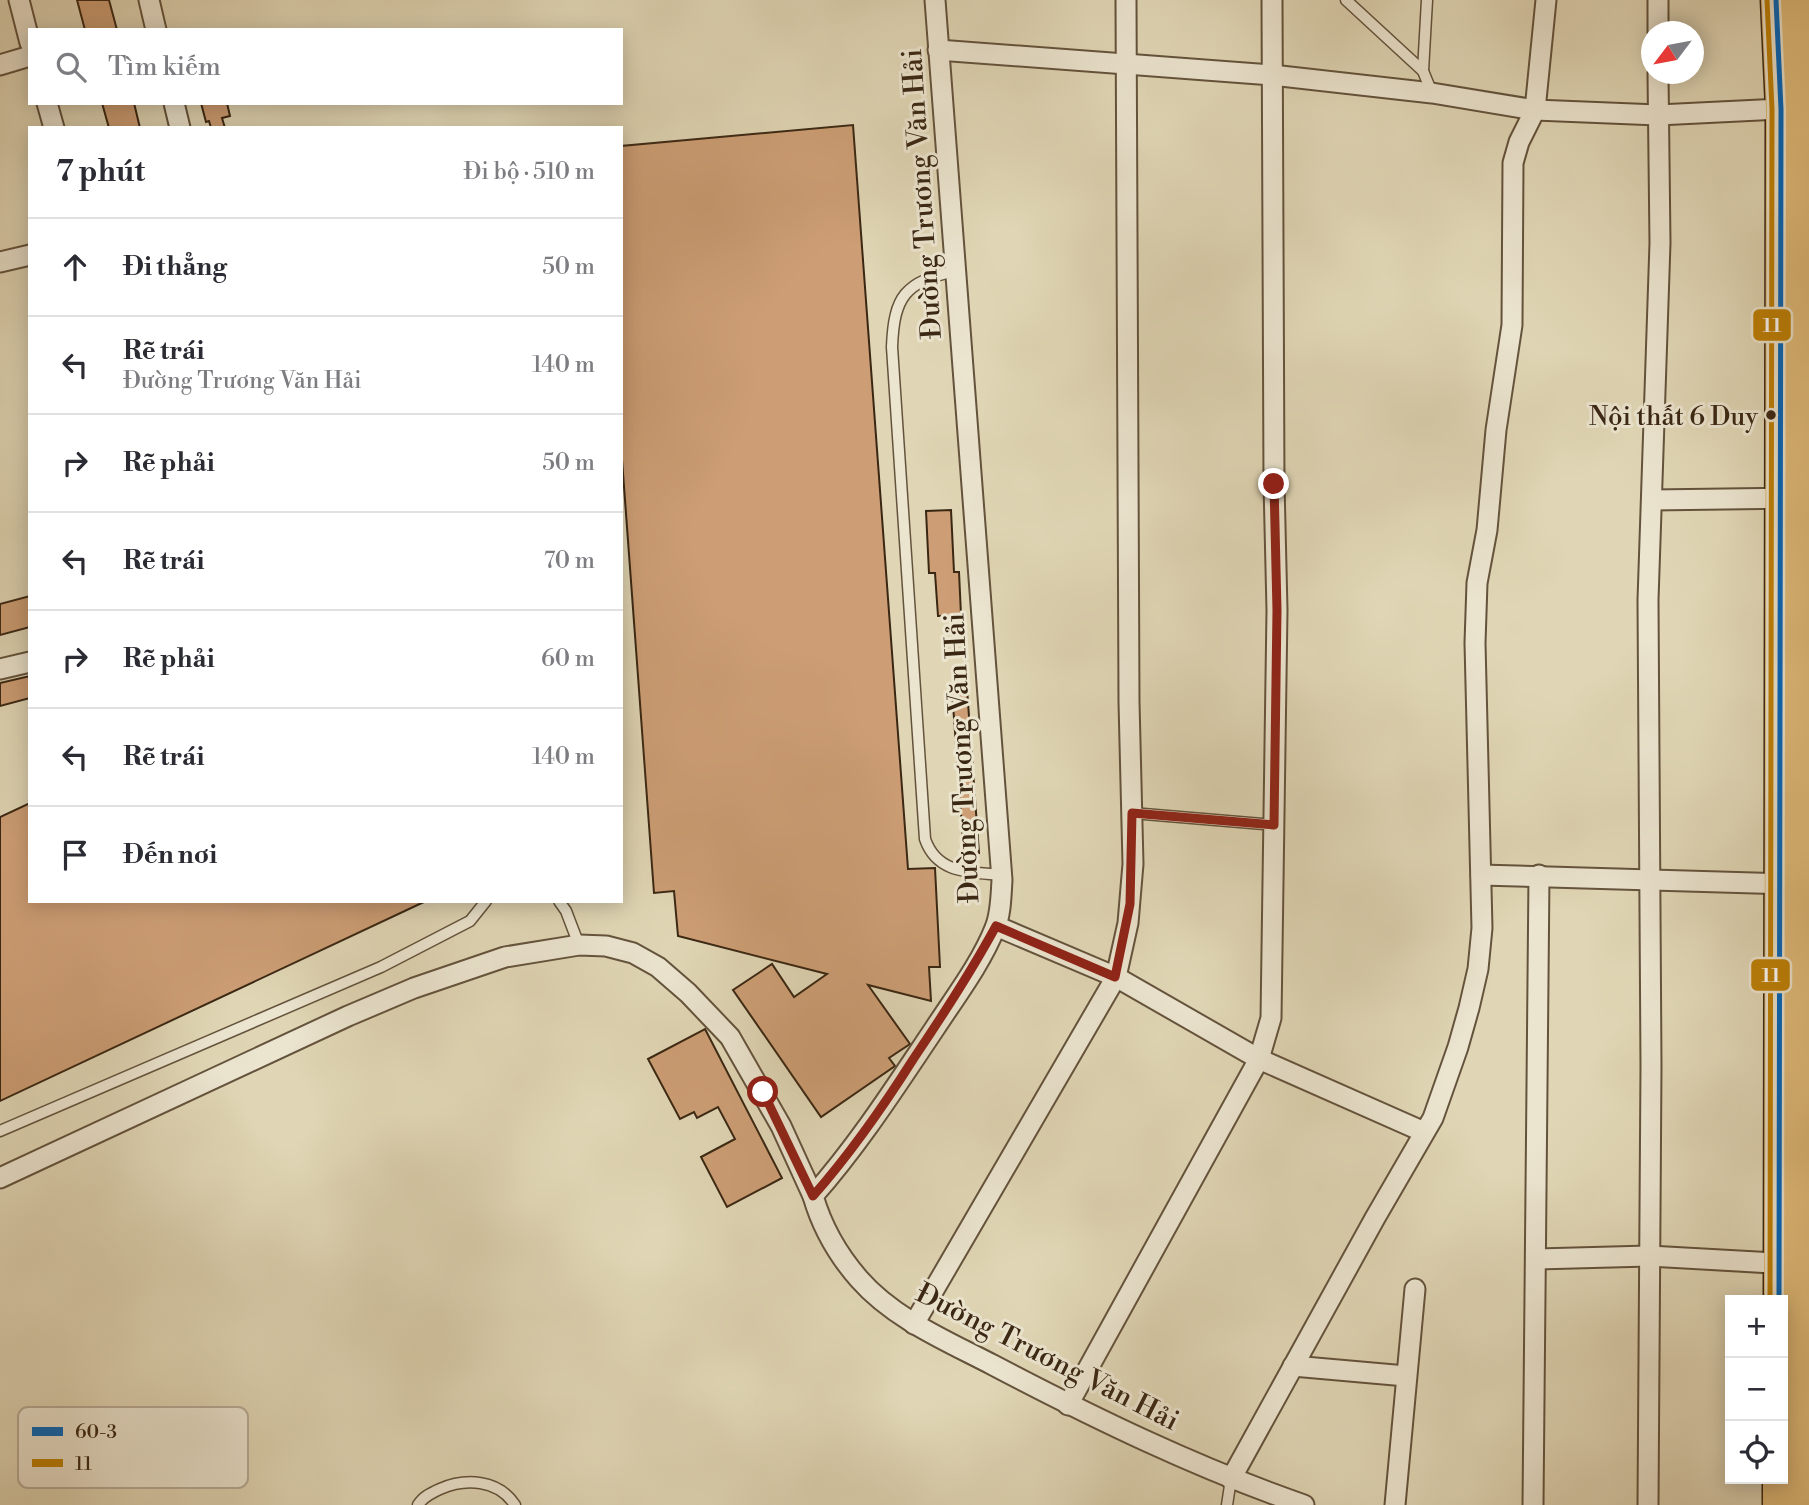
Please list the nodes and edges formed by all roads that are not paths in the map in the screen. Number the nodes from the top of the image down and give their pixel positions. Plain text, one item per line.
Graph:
1 (19, 0) edge
2 (149, 0) edge
3 (934, 0) edge
4 (1126, 0) edge
5 (1272, 0) edge
6 (1346, 0) edge
7 (1427, 0) edge
8 (1546, 0) edge
9 (1658, 0) edge
10 (1776, 0) edge
11 (1797, 0) edge
12 (1658, 21) edge
13 (156, 28) edge
14 (28, 35) edge
15 (938, 50) junction
16 (28, 57) edge
17 (1125, 62) junction
18 (0, 65) edge
19 (1423, 71) junction
20 (1272, 75) junction
21 (1658, 84) edge
22 (1432, 93) junction
23 (48, 105) edge
24 (174, 105) edge
25 (1797, 108) edge
26 (1535, 110) junction
27 (1658, 115) junction
28 (53, 126) edge
29 (180, 126) edge
30 (28, 255) edge
31 (0, 262) edge
32 (955, 271) junction
33 (1791, 498) junction
34 (1652, 500) junction
35 (28, 662) edge
36 (0, 669) edge
37 (1132, 813) junction
38 (1274, 825) junction
39 (1001, 875) junction
40 (1481, 875) junction
41 (1538, 875) junction
42 (1649, 878) junction
43 (1789, 884) junction
44 (484, 903) edge
45 (560, 903) edge
46 (996, 926) junction
47 (579, 945) junction
48 (1115, 977) junction
49 (1259, 1059) junction
50 (0, 1131) edge
51 (1424, 1132) junction
52 (0, 1178) edge
53 (813, 1196) junction
54 (1649, 1256) junction
55 (1537, 1259) junction
56 (1789, 1264) junction
57 (1415, 1289) dead end
58 (1780, 1295) edge
59 (914, 1324) junction
60 (1293, 1366) junction
61 (1406, 1376) junction
62 (1068, 1405) junction
63 (1231, 1479) junction
64 (1778, 1484) edge
65 (1275, 1500) edge
66 (418, 1505) edge
67 (515, 1505) edge
68 (1227, 1505) edge
69 (1304, 1505) edge
70 (1395, 1505) edge
71 (1533, 1505) edge
72 (1648, 1505) edge
73 (1778, 1505) edge
74 (1798, 1505) edge

1 - 14 street
2 - 13 street
3 - 15 street, Đường Trương Văn Hải
4 - 17 street
5 - 20 street
6 - 19 lane
7 - 19 lane
8 - 26 street
9 - 12 street
10 - 25 main road
11 - 25 highway
15 - 17 street
15 - 32 street, Đường Trương Văn Hải
16 - 18 street
17 - 20 street
17 - 37 street
19 - 22 lane
20 - 22 street
20 - 38 street
21 - 27 street
22 - 26 street
23 - 28 street
24 - 29 street
25 - 27 street
25 - 33 highway
26 - 27 street
26 - 40 street
27 - 34 street
30 - 31 street
32 - 39 street, Đường Trương Văn Hải
32 - 39 lane
33 - 34 street
33 - 43 highway
34 - 42 street
35 - 36 street
37 - 38 lane
37 - 48 street
38 - 49 street
39 - 46 street, Đường Trương Văn Hải
40 - 41 street
40 - 51 street
41 - 42 street
41 - 55 street
42 - 43 street
42 - 54 street
43 - 56 highway
44 - 50 lane
45 - 47 lane
46 - 48 street
46 - 53 street, Đường Trương Văn Hải
47 - 52 street
47 - 53 street
48 - 49 street
48 - 59 street
49 - 51 street
49 - 62 street
51 - 60 street
53 - 59 street, Đường Trương Văn Hải
54 - 55 street
54 - 56 street
54 - 72 street
55 - 71 street
56 - 58 main road
56 - 74 highway
57 - 61 street
59 - 62 street, Đường Trương Văn Hải
60 - 61 street
60 - 63 street
61 - 70 street
62 - 63 street, Đường Trương Văn Hải
63 - 65 street, Đường Trương Văn Hải
63 - 68 lane
64 - 73 main road
65 - 69 street, Đường Trương Văn Hải
66 - 67 lane

